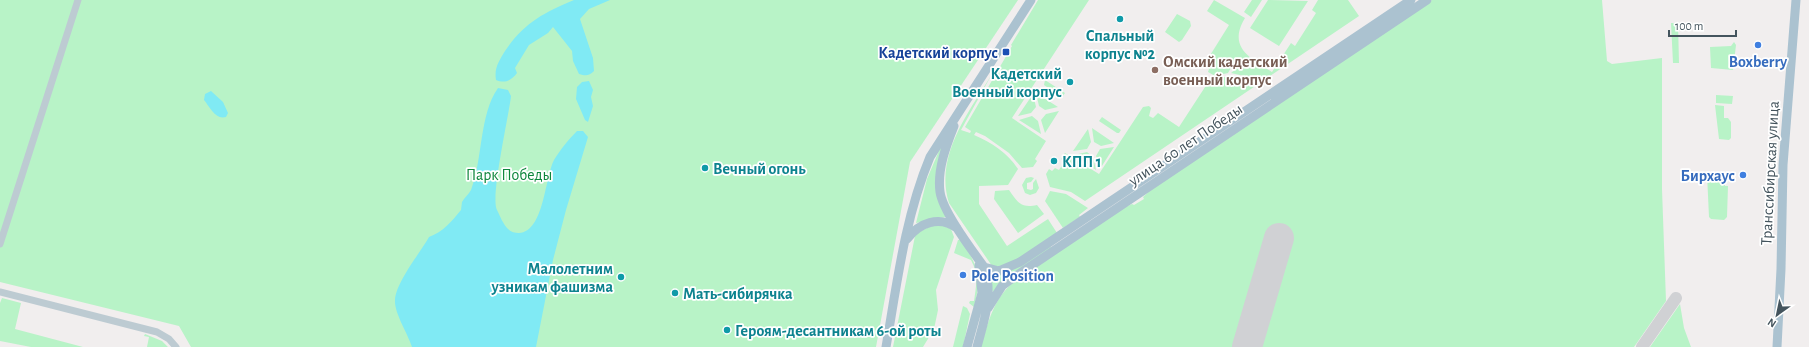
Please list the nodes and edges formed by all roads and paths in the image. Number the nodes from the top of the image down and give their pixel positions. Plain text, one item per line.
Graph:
1 (78, 0) edge
2 (1031, 0) edge
3 (1411, 0) edge
4 (1427, 0) edge
5 (1796, 0) edge
6 (1360, 39) junction
7 (958, 115) junction
8 (959, 229) junction
9 (905, 242) junction
10 (0, 244) edge
11 (1055, 244) junction
12 (977, 257) junction
13 (984, 267) junction
14 (0, 292) edge
15 (988, 308) junction
16 (162, 335) junction
17 (173, 347) edge
18 (176, 347) edge
19 (886, 347) edge
20 (966, 347) edge
21 (976, 347) edge
22 (1776, 347) edge

1 - 10 street
2 - 7 main road
3 - 6 main road, улица 60 лет Победы
4 - 6 main road, улица 60 лет Победы
5 - 22 main road, Транссибирская улица
6 - 11 main road, улица 60 лет Победы
7 - 8 main road
7 - 9 main road
8 - 9 main road
8 - 12 main road
9 - 19 main road
11 - 13 main road, улица 60 лет Победы
11 - 15 main road, улица 60 лет Победы
12 - 13 main road
12 - 20 main road
13 - 15 main road
14 - 16 street
15 - 21 main road
16 - 17 street
16 - 18 street

